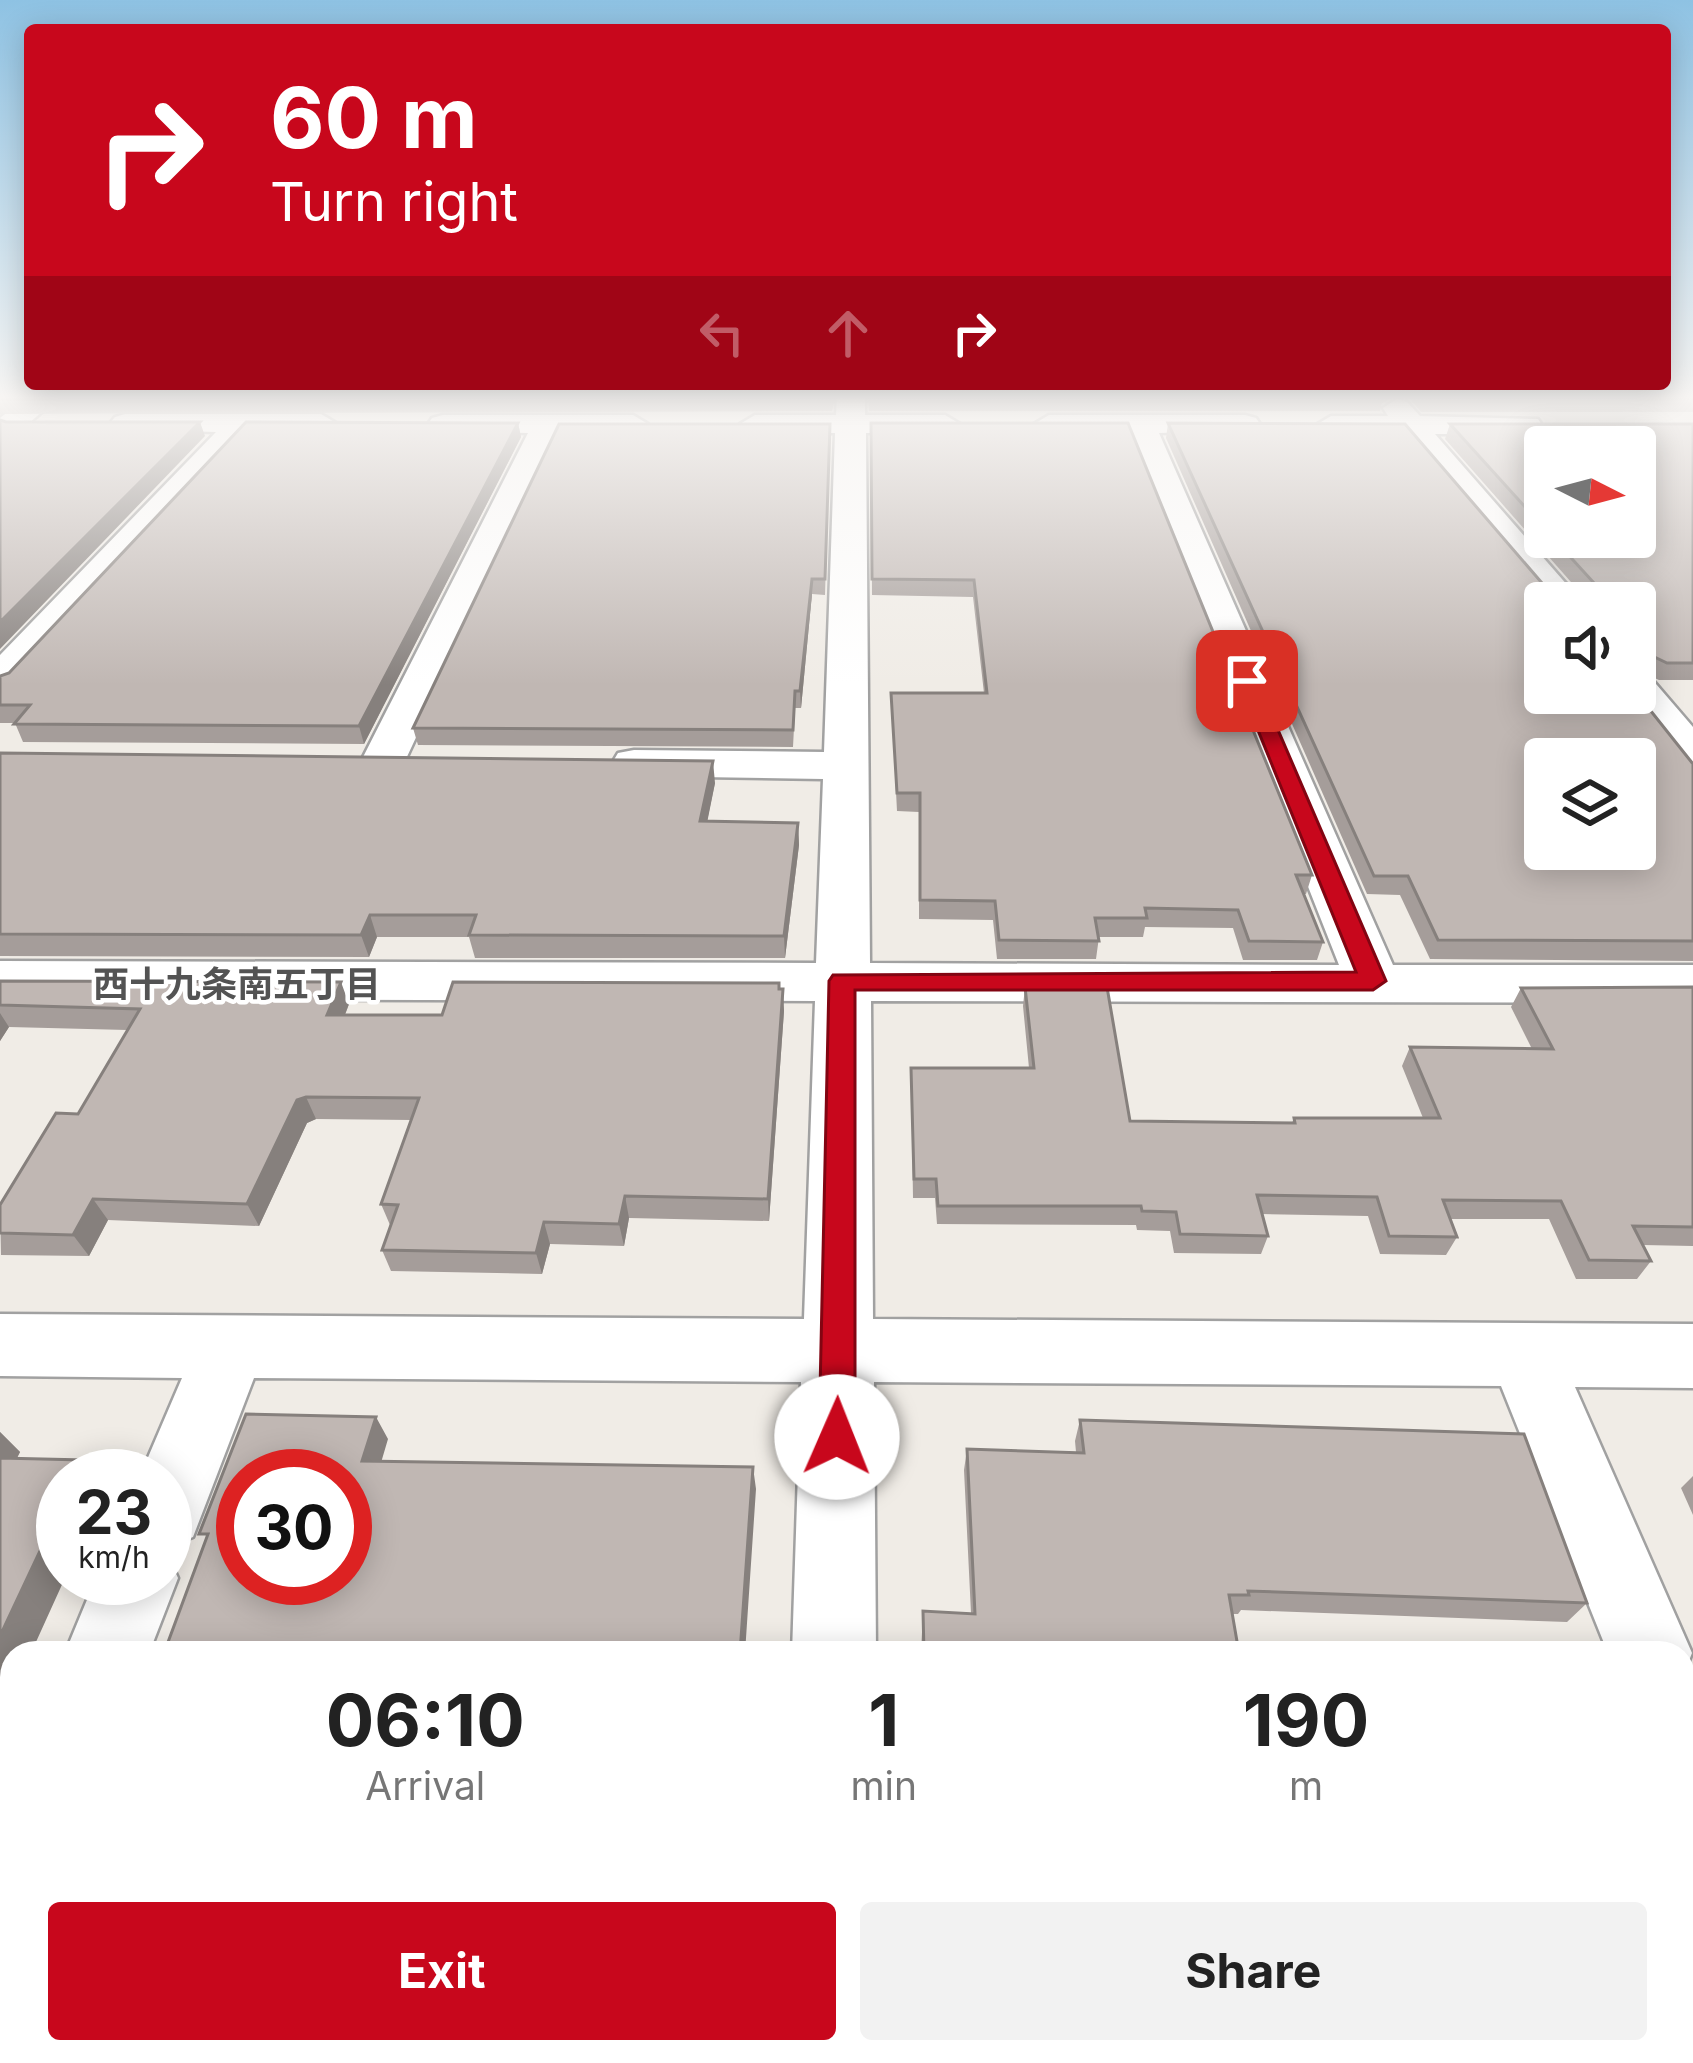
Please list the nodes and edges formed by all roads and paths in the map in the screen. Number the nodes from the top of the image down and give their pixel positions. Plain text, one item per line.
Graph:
1 (176, 492) edge
2 (514, 492) edge
3 (850, 492) edge
4 (1169, 492) edge
5 (1469, 492) edge
6 (1546, 582) edge
7 (0, 679) edge
8 (1656, 708) edge
9 (1688, 742) edge
10 (335, 760) edge
11 (383, 760) junction
12 (429, 761) edge
13 (591, 763) edge
14 (846, 766) junction
15 (0, 980) edge
16 (842, 981) junction
17 (1373, 981) junction
18 (1693, 984) edge
19 (231, 1345) junction
20 (0, 1346) edge
21 (838, 1351) junction
22 (1525, 1356) junction
23 (1693, 1356) edge
24 (189, 1449) edge
25 (126, 1605) edge
26 (112, 1641) edge
27 (834, 1641) edge
28 (1646, 1641) edge

1 - 7 street
2 - 11 street
3 - 14 street
4 - 17 street
5 - 6 street
8 - 9 street
10 - 11 street
11 - 12 street
13 - 14 street
14 - 16 street
15 - 16 street
16 - 17 street
16 - 21 street
17 - 18 street
19 - 20 street
19 - 21 street
19 - 24 street
21 - 22 street
21 - 27 street
22 - 23 street
22 - 28 street
25 - 26 street

